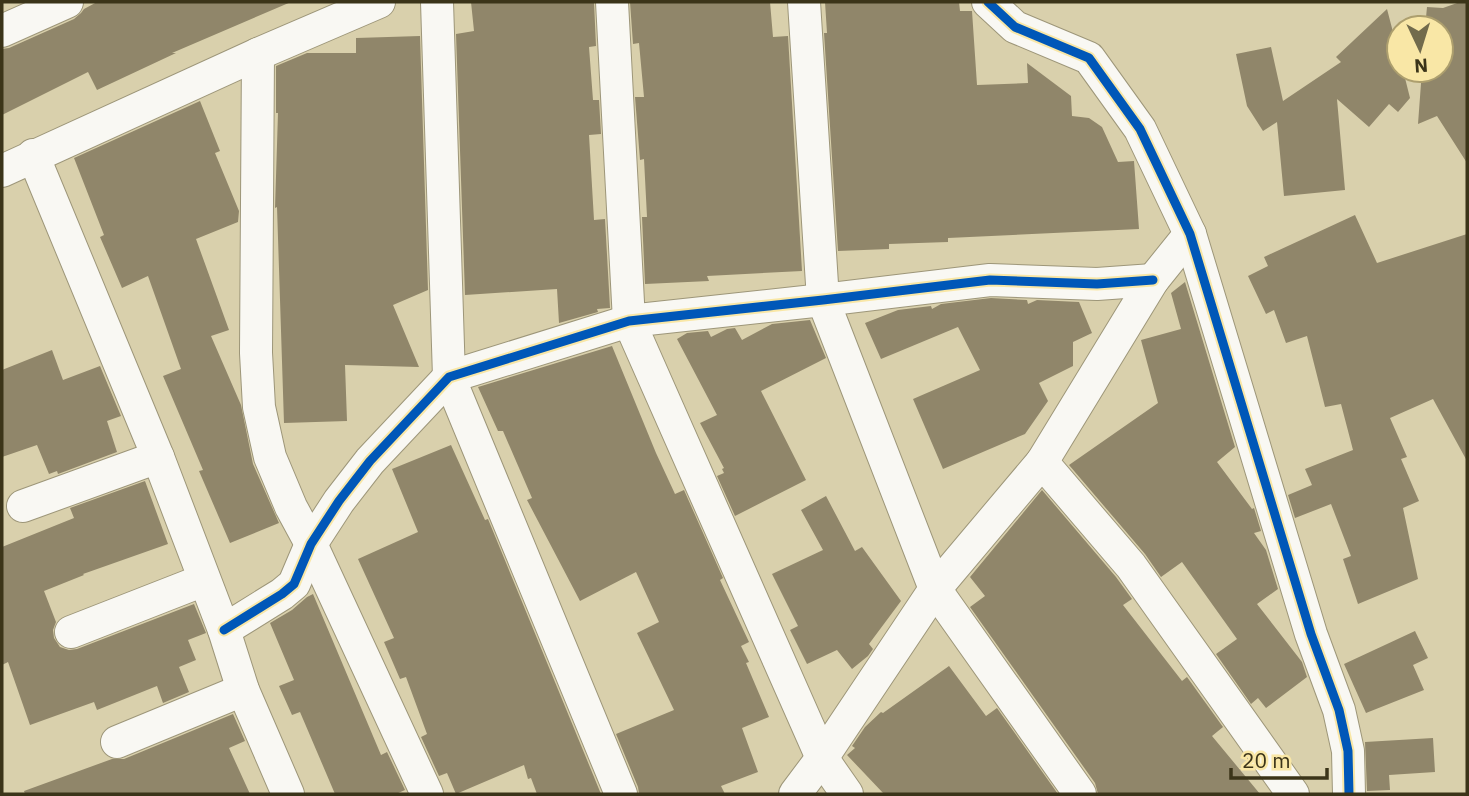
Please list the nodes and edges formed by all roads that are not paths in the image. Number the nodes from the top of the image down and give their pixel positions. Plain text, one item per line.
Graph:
1 (67, 2) edge
2 (379, 2) edge
3 (437, 2) edge
4 (612, 2) edge
5 (804, 2) edge
6 (988, 2) edge
7 (2, 31) edge
8 (258, 54) junction
9 (33, 155) junction
10 (2, 171) edge
11 (1190, 234) junction
12 (1153, 280) junction
13 (823, 300) junction
14 (629, 321) junction
15 (449, 377) junction
16 (158, 457) junction
17 (1042, 462) junction
18 (23, 506) dead end
19 (312, 544) junction
20 (204, 580) junction
21 (935, 589) junction
22 (224, 630) junction
23 (71, 632) dead end
24 (243, 690) junction
25 (117, 742) dead end
26 (822, 758) junction
27 (288, 794) edge
28 (427, 794) edge
29 (621, 794) edge
30 (794, 794) edge
31 (847, 794) edge
32 (1080, 794) edge
33 (1293, 794) edge
34 (1349, 794) edge

1 - 7 street
2 - 8 street
3 - 15 street
4 - 14 street
5 - 13 street
6 - 11 street
8 - 9 street
8 - 19 street
9 - 10 street
9 - 16 street
11 - 12 street
11 - 34 street
12 - 13 street
12 - 17 street
13 - 14 street
13 - 21 street
14 - 15 street
14 - 26 street
15 - 19 street
15 - 29 street
16 - 18 street
16 - 20 street
17 - 21 street
17 - 33 street
19 - 22 street
19 - 28 street
20 - 22 street
20 - 23 street
21 - 26 street
21 - 32 street
22 - 24 street
24 - 25 street
24 - 27 street
26 - 30 street
26 - 31 street

